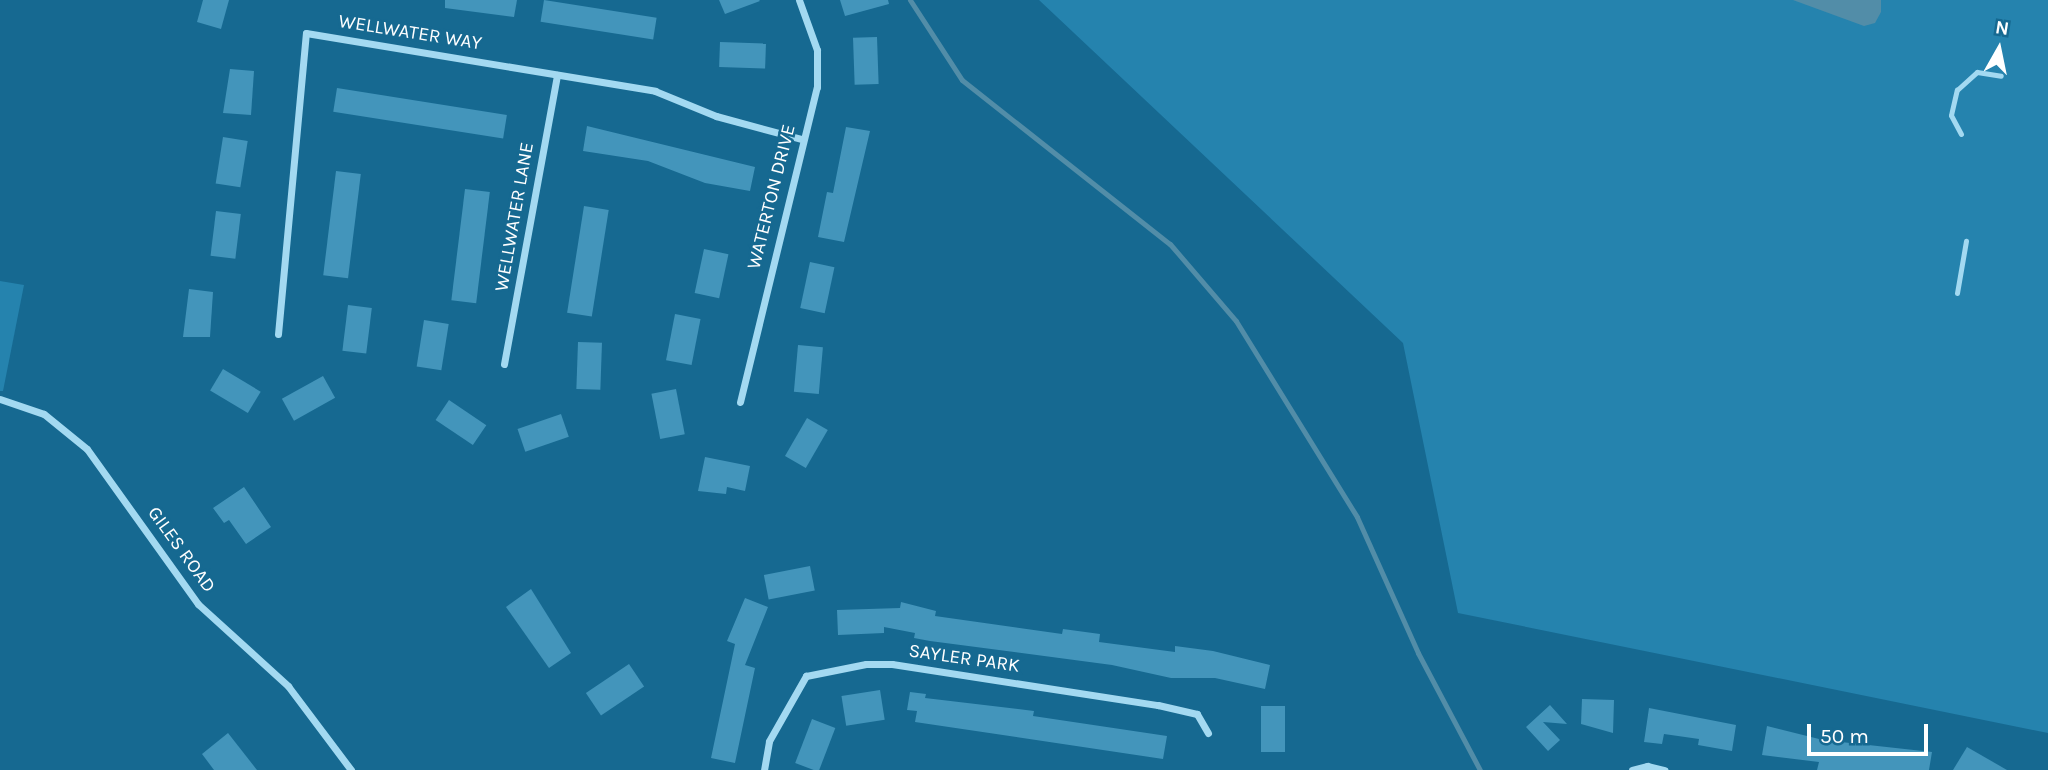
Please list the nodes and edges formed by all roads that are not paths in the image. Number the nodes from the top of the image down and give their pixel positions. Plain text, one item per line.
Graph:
1 (799, 0) edge
2 (557, 75) junction
3 (2001, 76) dead end
4 (1961, 134) dead end
5 (801, 139) junction
6 (1966, 241) dead end
7 (1956, 293) dead end
8 (278, 334) dead end
9 (504, 364) dead end
10 (0, 400) edge
11 (740, 402) dead end
12 (1208, 733) dead end
13 (351, 770) edge
14 (764, 770) edge
15 (1632, 770) edge
16 (1665, 770) edge

1 - 5 street, WATERTON DRIVE
2 - 5 street, WELLWATER WAY
2 - 8 street, WELLWATER WAY
2 - 9 street, WELLWATER LANE
3 - 4 lane
5 - 11 street, WATERTON DRIVE
6 - 7 lane
10 - 13 street, GILES ROAD
12 - 14 street, SAYLER PARK
15 - 16 street

